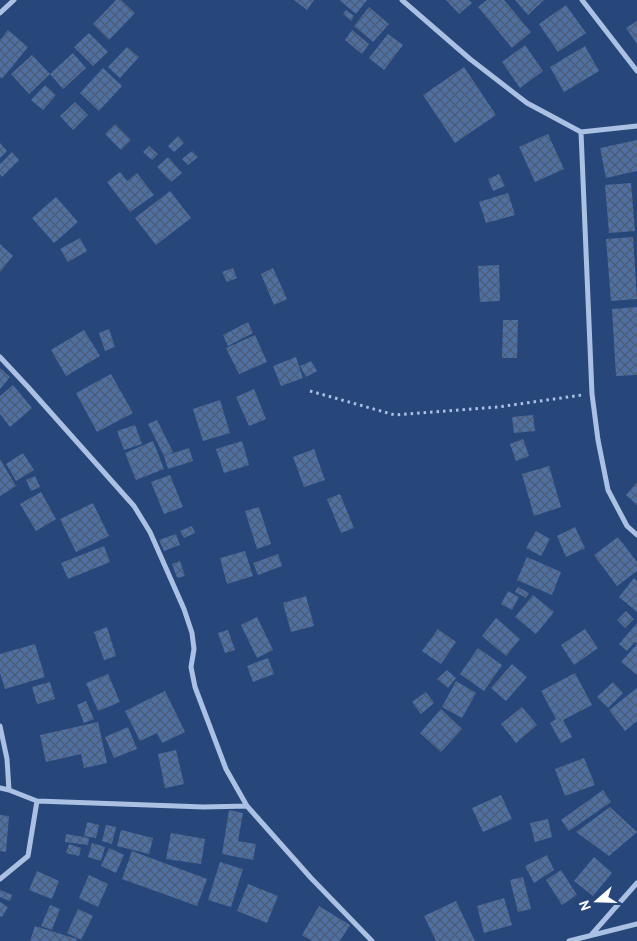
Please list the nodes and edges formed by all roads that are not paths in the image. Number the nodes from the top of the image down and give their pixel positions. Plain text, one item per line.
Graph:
1 (14, 0) edge
2 (402, 0) edge
3 (582, 0) edge
4 (0, 13) edge
5 (637, 71) edge
6 (637, 126) edge
7 (581, 132) junction
8 (0, 357) edge
9 (637, 535) edge
10 (0, 726) edge
11 (0, 788) edge
12 (9, 790) junction
13 (36, 801) junction
14 (247, 806) junction
15 (0, 879) edge
16 (637, 883) edge
17 (637, 924) edge
18 (591, 935) junction
19 (372, 941) edge
20 (569, 941) edge

1 - 4 street
2 - 7 street
3 - 5 street
6 - 7 street
7 - 9 street
8 - 14 street
10 - 12 street
11 - 12 street
12 - 13 street
13 - 14 street
13 - 15 street
14 - 19 street
16 - 18 street
17 - 18 street
18 - 20 street

